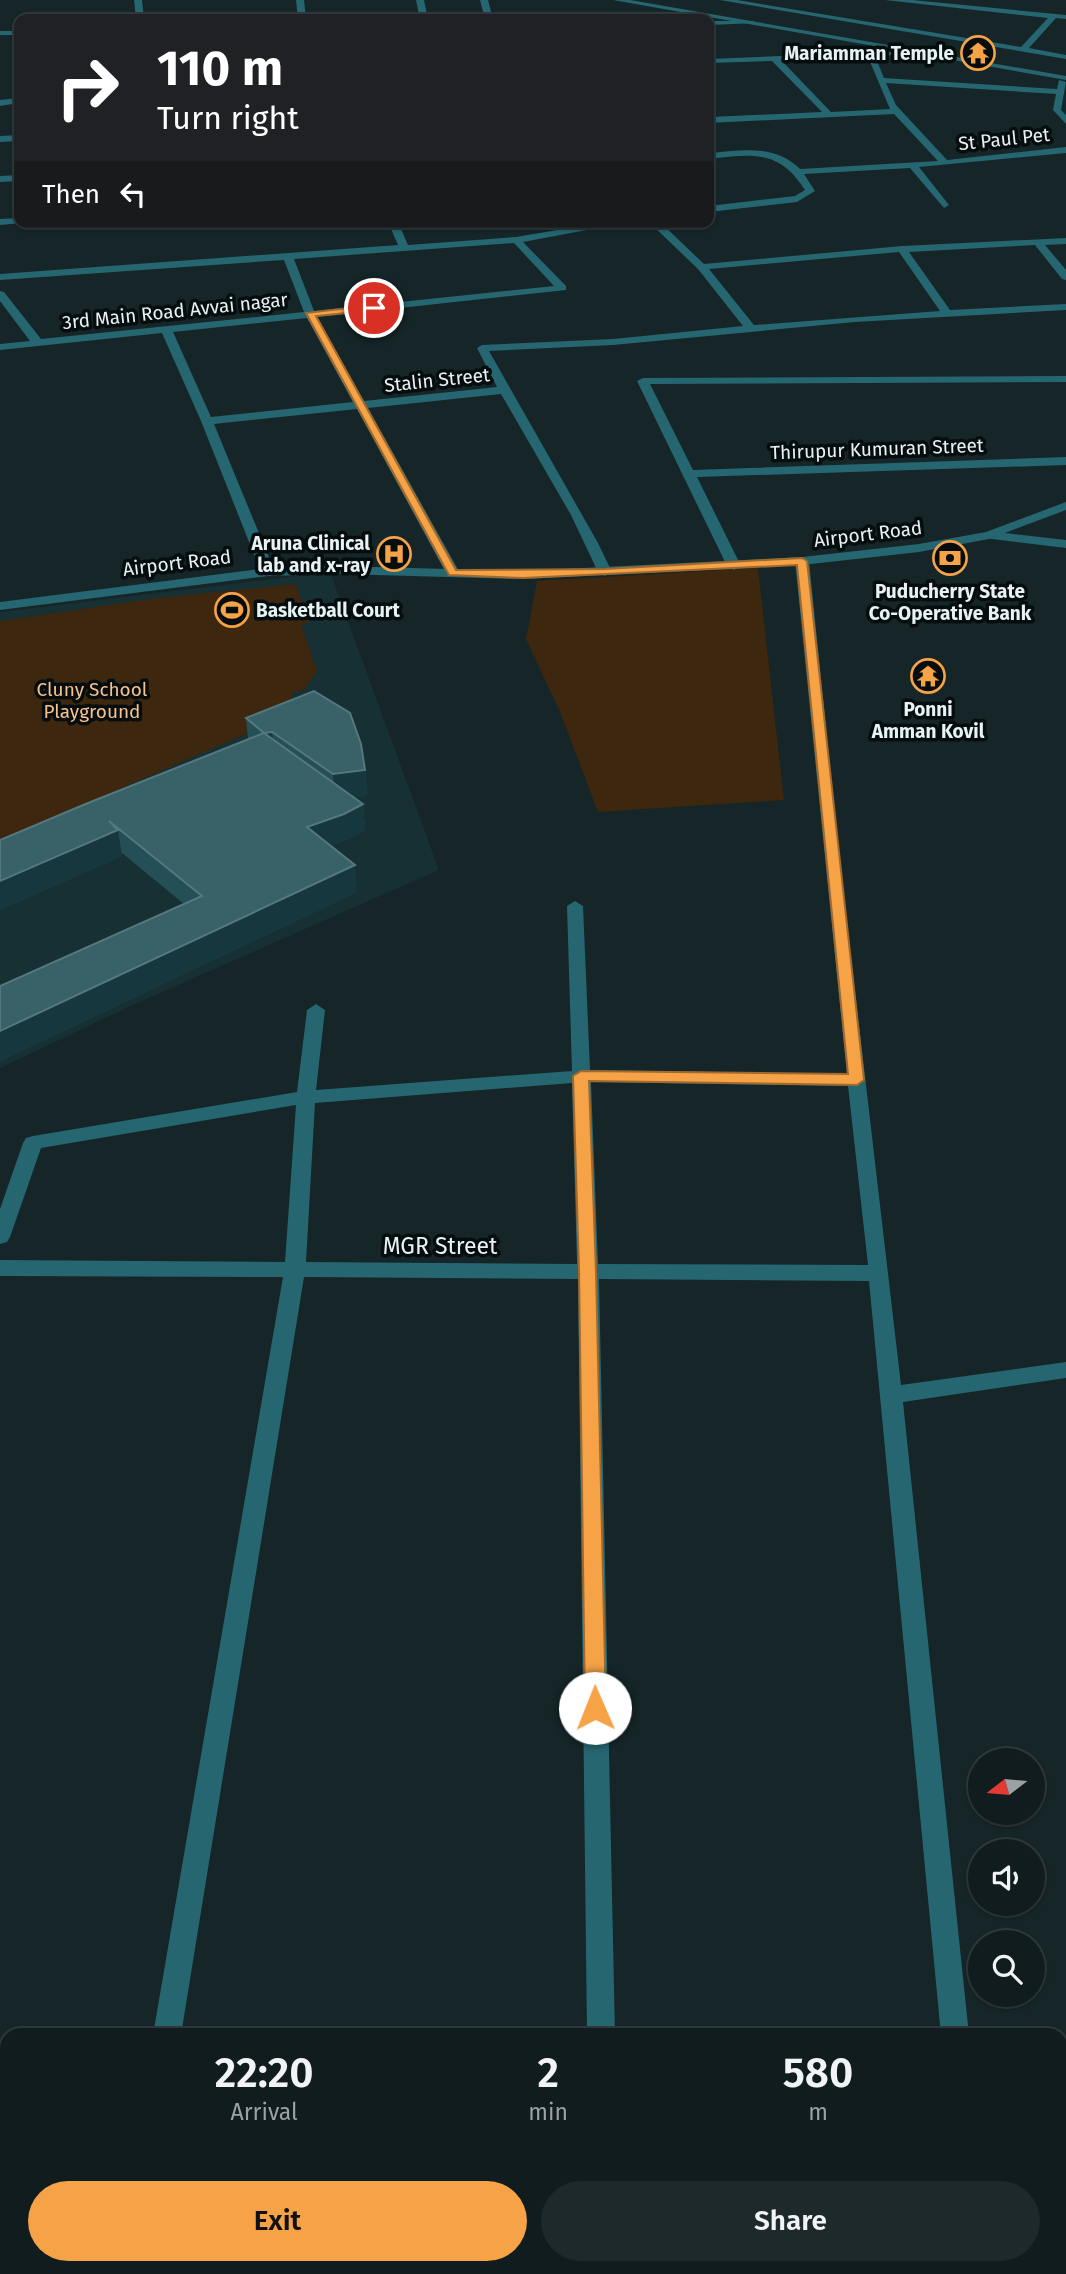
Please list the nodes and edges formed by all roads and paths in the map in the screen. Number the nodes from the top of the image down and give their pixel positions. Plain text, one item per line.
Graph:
1 (617, 0) edge
2 (724, 0) edge
3 (889, 0) edge
4 (978, 4) edge
5 (700, 14) edge
6 (714, 16) edge
7 (1054, 16) junction
8 (1066, 17) edge
9 (714, 23) edge
10 (753, 23) junction
11 (972, 42) junction
12 (1023, 50) junction
13 (920, 52) junction
14 (870, 53) junction
15 (944, 56) junction
16 (1066, 57) edge
17 (774, 58) junction
18 (714, 61) edge
19 (1064, 78) edge
20 (881, 80) junction
21 (1059, 92) junction
22 (1061, 106) edge
23 (897, 111) junction
24 (830, 114) junction
25 (714, 119) edge
26 (1066, 121) edge
27 (1066, 150) edge
28 (714, 156) edge
29 (945, 163) junction
30 (912, 165) junction
31 (800, 172) junction
32 (944, 205) dead end
33 (714, 208) edge
34 (396, 228) edge
35 (543, 228) edge
36 (586, 228) edge
37 (660, 228) edge
38 (548, 234) junction
39 (516, 240) junction
40 (1037, 241) junction
41 (1066, 241) edge
42 (404, 248) junction
43 (901, 249) junction
44 (288, 257) junction
45 (702, 267) junction
46 (0, 277) edge
47 (1066, 277) edge
48 (0, 294) edge
49 (1066, 307) edge
50 (310, 313) junction
51 (947, 314) junction
52 (166, 329) junction
53 (751, 329) junction
54 (38, 343) junction
55 (0, 347) edge
56 (1066, 379) edge
57 (503, 390) junction
58 (363, 405) junction
59 (207, 421) junction
60 (1066, 461) edge
61 (689, 474) junction
62 (1066, 506) edge
63 (989, 534) junction
64 (1066, 544) edge
65 (802, 561) junction
66 (734, 566) junction
67 (268, 572) junction
68 (605, 572) junction
69 (453, 573) junction
70 (0, 606) edge
71 (575, 906) dead end
72 (316, 1010) dead end
73 (581, 1076) junction
74 (857, 1080) junction
75 (306, 1097) junction
76 (0, 1237) edge
77 (0, 1268) edge
78 (295, 1269) junction
79 (588, 1271) junction
80 (879, 1273) junction
81 (1066, 1370) edge
82 (890, 1395) junction
83 (168, 2028) edge
84 (601, 2028) edge
85 (954, 2028) edge

1 - 5 street
2 - 11 street
3 - 4 street
4 - 7 street
6 - 10 street
7 - 8 street
7 - 12 street
9 - 10 street
10 - 13 street
11 - 12 street
11 - 15 street
12 - 16 street
13 - 14 street
13 - 15 street
14 - 17 street
14 - 20 street
15 - 19 street
17 - 18 street
17 - 24 street
19 - 21 street
20 - 21 street
20 - 23 street
21 - 22 street
22 - 26 street
23 - 24 street
23 - 29 street
24 - 25 street
27 - 29 street, St Paul Pet
28 - 31 street
29 - 30 street, St Paul Pet
30 - 31 street, St Paul Pet
30 - 32 street
31 - 33 street
34 - 42 street
35 - 38 street
36 - 38 street
37 - 45 street
38 - 39 street
39 - 42 street
39 - 50 street, 3rd Main Road Avvai nagar
40 - 41 street
40 - 43 street
40 - 47 street
42 - 44 street
43 - 45 street
43 - 51 street
44 - 46 street
44 - 50 street
45 - 53 street
48 - 54 street
49 - 51 street
50 - 52 street, 3rd Main Road Avvai nagar
50 - 58 street
51 - 53 street
52 - 54 street, 3rd Main Road Avvai nagar
52 - 59 street
53 - 57 street
54 - 55 street, 3rd Main Road Avvai nagar
56 - 61 street
57 - 58 street, Stalin Street
57 - 68 street
58 - 59 street, Stalin Street
58 - 69 street
59 - 67 street
60 - 61 street, Thirupur Kumuran Street
61 - 66 street
62 - 63 street, Airport Road
63 - 64 street
63 - 65 street, Airport Road
65 - 66 street, Airport Road
65 - 74 street
66 - 68 street, Airport Road
67 - 69 street, Airport Road
67 - 70 street, Airport Road
68 - 69 street, Airport Road
71 - 73 street
72 - 75 street
73 - 74 street
73 - 75 street
73 - 79 street
74 - 80 street
75 - 76 street
75 - 78 street
77 - 78 street, MGR Street
78 - 79 street, MGR Street
78 - 83 street
79 - 80 street, MGR Street
79 - 84 street
80 - 82 street
81 - 82 street
82 - 85 street

